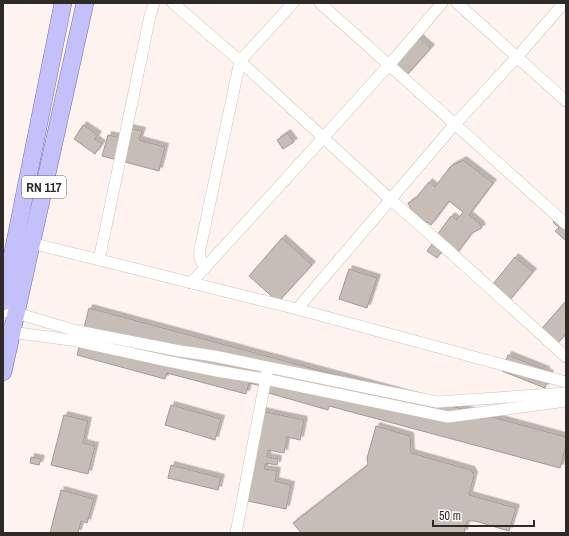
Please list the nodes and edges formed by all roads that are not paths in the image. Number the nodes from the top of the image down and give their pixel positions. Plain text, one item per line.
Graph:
1 (63, 3) edge
2 (85, 3) edge
3 (154, 3) edge
4 (173, 3) edge
5 (293, 3) edge
6 (320, 3) edge
7 (442, 3) edge
8 (457, 3) edge
9 (564, 3) edge
10 (517, 57) junction
11 (240, 61) junction
12 (389, 64) junction
13 (566, 101) edge
14 (455, 124) junction
15 (323, 138) junction
16 (390, 199) junction
17 (566, 224) edge
18 (31, 243) junction
19 (99, 260) junction
20 (205, 267) junction
21 (191, 283) junction
22 (3, 302) edge
23 (297, 310) junction
24 (10, 312) edge
25 (7, 332) edge
26 (566, 357) edge
27 (3, 372) edge
28 (266, 373) junction
29 (566, 382) edge
30 (566, 392) edge
31 (566, 401) edge
32 (437, 402) junction
33 (434, 414) junction
34 (236, 533) edge

1 - 22 main road, RN 117
2 - 18 main road, RN 117
3 - 19 street
4 - 11 street
5 - 11 street
6 - 12 street
7 - 12 street
8 - 10 street
9 - 10 street
10 - 13 street
10 - 14 street
11 - 15 street
11 - 20 street
12 - 14 street
12 - 15 street
14 - 16 street
14 - 17 street
15 - 16 street
15 - 20 street
16 - 23 street
16 - 26 street
18 - 19 street
18 - 24 main road, RN 117
19 - 21 street
20 - 21 street
21 - 23 street
23 - 29 street
24 - 25 main road, RN 117
24 - 28 street
25 - 27 main road, RN 117
25 - 28 street
28 - 32 street
28 - 33 street
28 - 34 street
30 - 32 street
31 - 33 street
32 - 33 street

